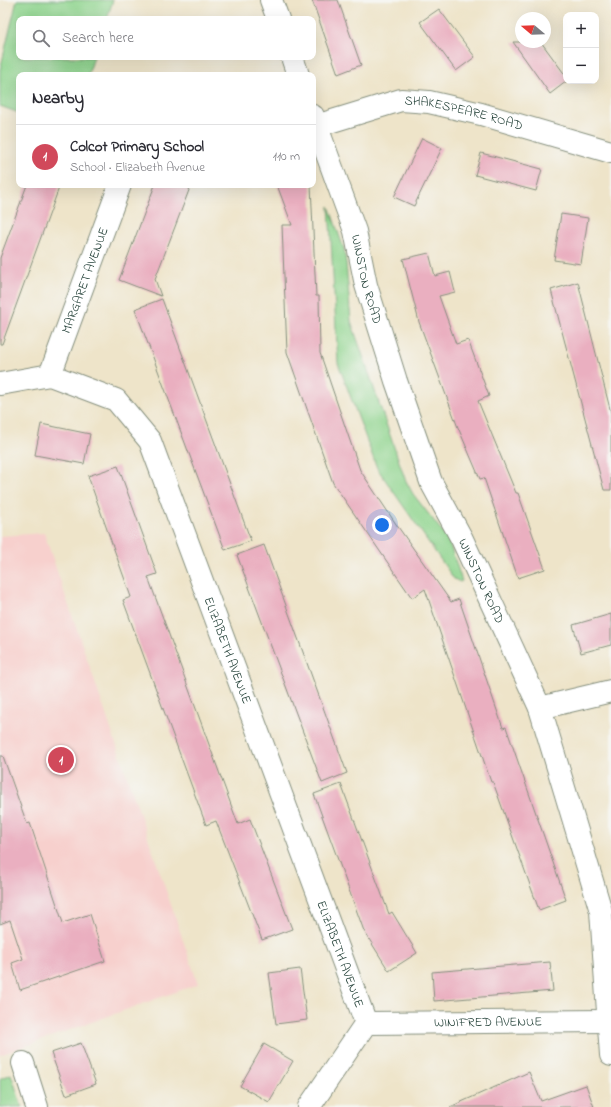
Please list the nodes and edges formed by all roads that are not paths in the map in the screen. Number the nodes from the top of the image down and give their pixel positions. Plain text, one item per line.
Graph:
1 (271, 0) edge
2 (277, 16) edge
3 (293, 60) edge
4 (297, 72) edge
5 (316, 121) edge
6 (316, 124) edge
7 (611, 152) edge
8 (119, 188) edge
9 (50, 375) junction
10 (0, 384) edge
11 (611, 691) edge
12 (540, 708) junction
13 (609, 1021) junction
14 (366, 1023) junction
15 (611, 1055) edge
16 (23, 1063) dead end
17 (37, 1107) edge
18 (309, 1107) edge

1 - 2 street
3 - 4 street
5 - 7 street, SHAKESPEARE ROAD
6 - 12 street, WINSTON ROAD
8 - 9 street, MARGARET AVENUE
9 - 10 street
9 - 14 street, ELIZABETH AVENUE
11 - 12 street
12 - 13 street, WINSTON ROAD
13 - 14 street, WINIFRED AVENUE
13 - 15 street, WINSTON ROAD
14 - 18 street
16 - 17 street

